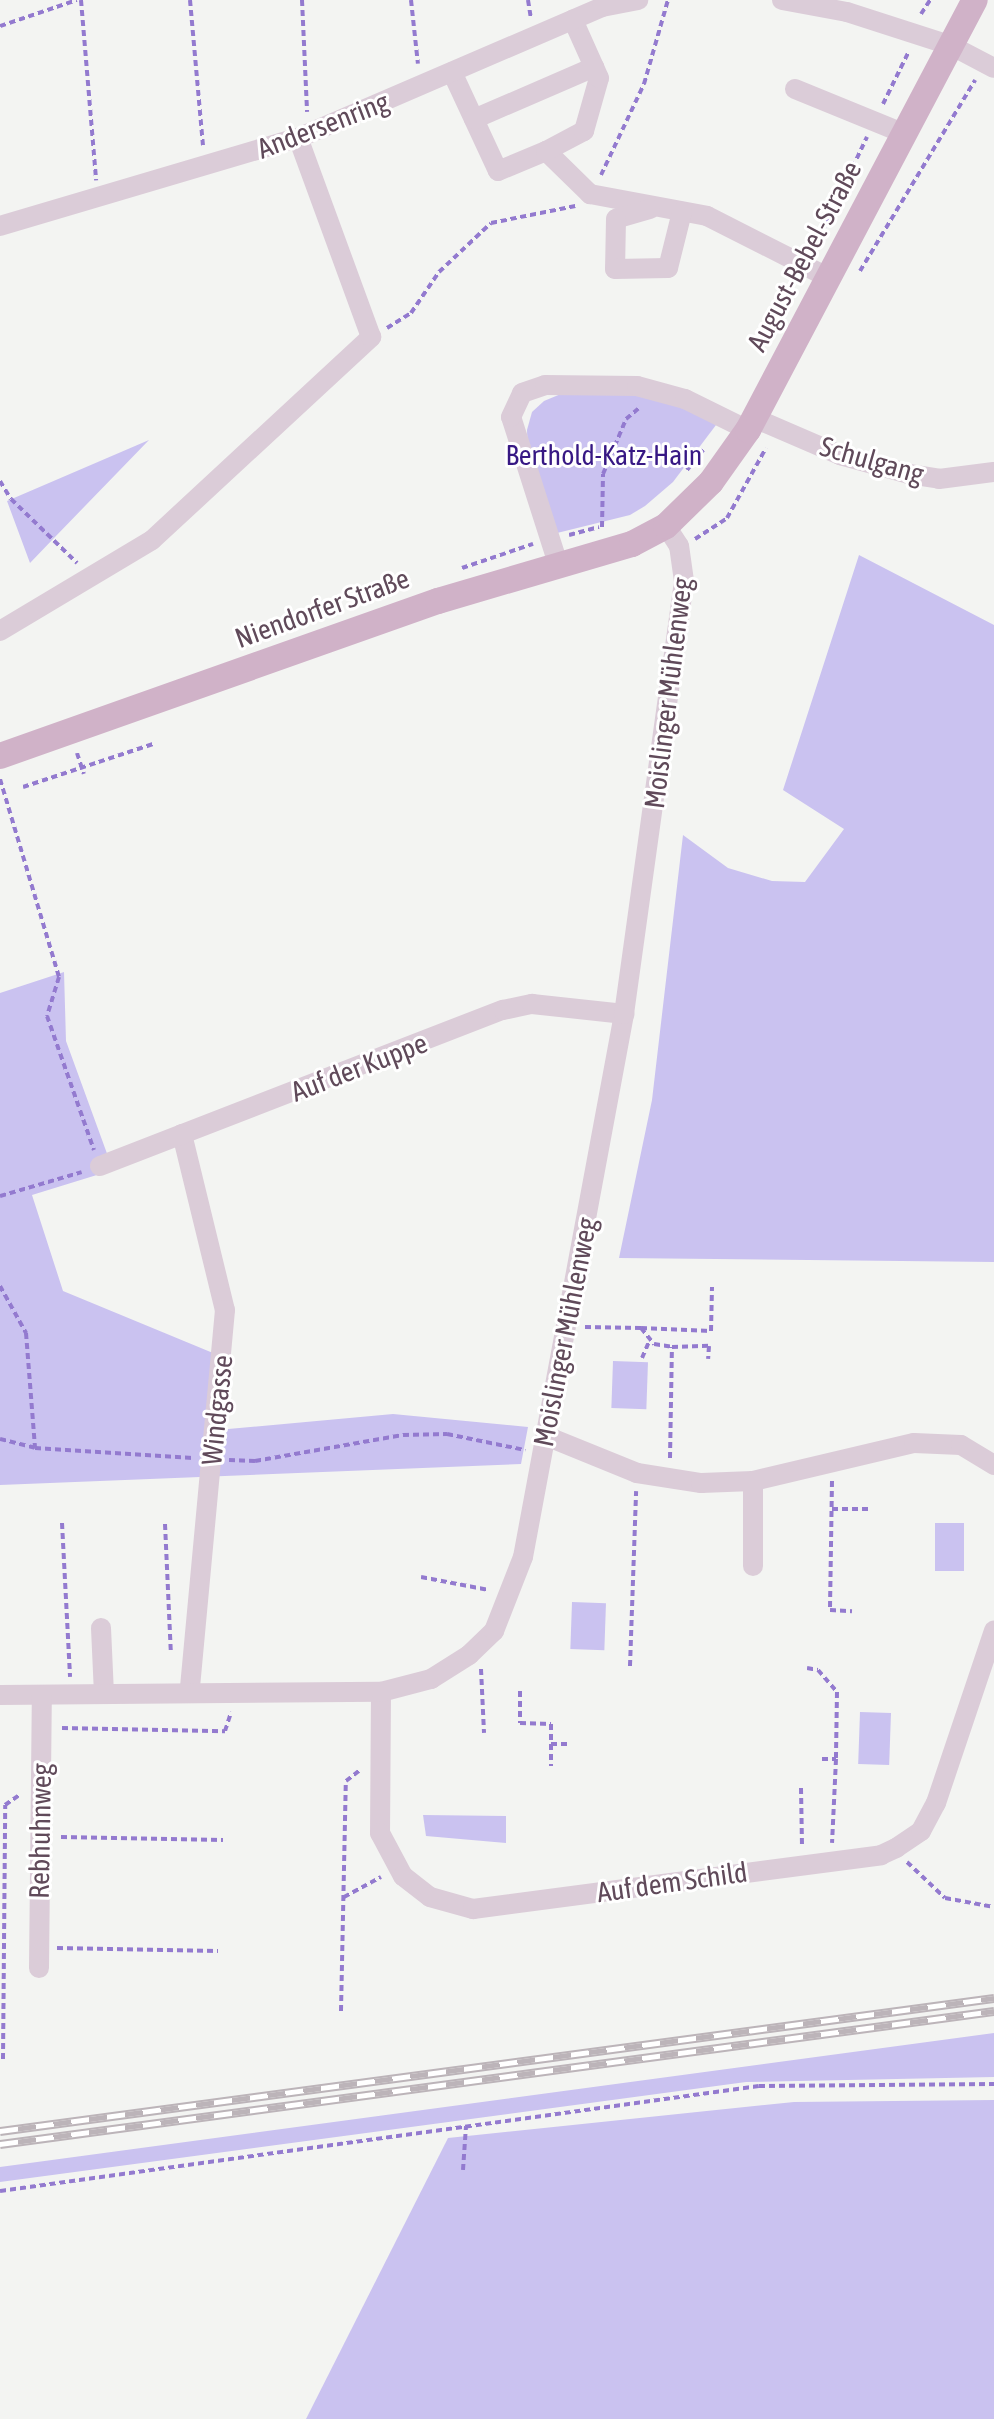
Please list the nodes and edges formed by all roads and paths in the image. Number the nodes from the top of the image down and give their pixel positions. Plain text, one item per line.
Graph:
1 (79, 0) edge
2 (190, 0) edge
3 (302, 0) edge
4 (411, 0) edge
5 (638, 0) edge
6 (668, 0) edge
7 (782, 0) edge
8 (975, 0) edge
9 (826, 3) edge
10 (573, 20) junction
11 (0, 26) edge
12 (952, 46) junction
13 (987, 59) edge
14 (594, 67) junction
15 (452, 72) junction
16 (421, 86) junction
17 (795, 89) dead end
18 (474, 119) junction
19 (905, 134) junction
20 (303, 136) junction
21 (546, 151) junction
22 (205, 168) junction
23 (590, 194) junction
24 (98, 198) junction
25 (654, 207) junction
26 (682, 212) junction
27 (0, 226) edge
28 (842, 279) junction
29 (371, 337) junction
30 (657, 391) junction
31 (759, 426) junction
32 (994, 472) edge
33 (0, 481) edge
34 (602, 527) dead end
35 (673, 536) junction
36 (559, 567) junction
37 (92, 578) junction
38 (0, 631) edge
39 (153, 744) dead end
40 (75, 747) dead end
41 (4, 764) edge
42 (83, 771) junction
43 (0, 777) edge
44 (23, 787) dead end
45 (624, 1014) junction
46 (182, 1134) junction
47 (100, 1166) junction
48 (0, 1196) edge
49 (0, 1286) edge
50 (712, 1287) dead end
51 (567, 1326) junction
52 (641, 1328) junction
53 (650, 1339) junction
54 (672, 1347) junction
55 (642, 1358) dead end
56 (708, 1359) dead end
57 (0, 1439) edge
58 (544, 1445) junction
59 (35, 1448) junction
60 (212, 1459) junction
61 (832, 1463) junction
62 (994, 1465) edge
63 (637, 1473) junction
64 (670, 1478) junction
65 (753, 1481) junction
66 (832, 1509) junction
67 (869, 1509) dead end
68 (62, 1523) dead end
69 (165, 1524) dead end
70 (753, 1566) dead end
71 (421, 1577) dead end
72 (512, 1595) junction
73 (852, 1611) dead end
74 (101, 1628) dead end
75 (994, 1631) edge
76 (469, 1655) junction
77 (630, 1666) dead end
78 (807, 1668) dead end
79 (181, 1691) junction
80 (237, 1691) junction
81 (520, 1691) dead end
82 (381, 1692) junction
83 (104, 1693) junction
84 (70, 1694) junction
85 (0, 1695) edge
86 (42, 1695) junction
87 (42, 1728) junction
88 (484, 1733) dead end
89 (551, 1744) junction
90 (570, 1744) dead end
91 (381, 1753) junction
92 (822, 1759) dead end
93 (836, 1759) junction
94 (551, 1766) dead end
95 (41, 1779) junction
96 (801, 1788) dead end
97 (40, 1837) junction
98 (223, 1840) dead end
99 (896, 1848) junction
100 (831, 1861) junction
101 (803, 1864) junction
102 (398, 1868) junction
103 (344, 1897) junction
104 (994, 1907) edge
105 (218, 1951) dead end
106 (39, 1958) joint
107 (341, 2011) dead end
108 (3, 2059) dead end
109 (994, 2084) edge
110 (466, 2126) junction
111 (463, 2170) dead end
112 (0, 2191) edge

1 - 11 path
1 - 24 path
2 - 22 path
3 - 20 path
4 - 16 path
5 - 10 street, Andersenring
6 - 23 path
7 - 9 street
8 - 12 main road, August-Bebel-Straße
9 - 12 street
10 - 14 street
10 - 15 street, Andersenring
12 - 13 street
12 - 19 main road, August-Bebel-Straße
13 - 28 path
14 - 18 street
14 - 21 street
15 - 16 street, Andersenring
15 - 18 street
16 - 20 street, Andersenring
17 - 19 street
18 - 21 street
19 - 28 main road, August-Bebel-Straße
20 - 22 street, Andersenring
20 - 29 street
21 - 23 street
22 - 24 street, Andersenring
23 - 25 street
23 - 29 path
24 - 27 street, Andersenring
25 - 26 street
25 - 26 street
26 - 28 street
28 - 31 main road, August-Bebel-Straße
29 - 37 street
30 - 31 street, Schulgang
30 - 34 path
30 - 36 street, Schulgang
31 - 32 street, Schulgang
31 - 35 main road, August-Bebel-Straße
31 - 35 path
33 - 37 path
35 - 36 main road, Niendorfer Straße
35 - 45 street, Moislinger Mühlenweg
36 - 41 main road, Niendorfer Straße
37 - 38 street
39 - 42 path
40 - 42 path
41 - 43 path
42 - 44 path
43 - 47 path
45 - 46 street, Auf der Kuppe
45 - 51 street, Moislinger Mühlenweg
46 - 47 street, Auf der Kuppe
46 - 60 street, Windgasse
47 - 48 path
49 - 59 path
50 - 52 path
51 - 52 path
51 - 58 street, Moislinger Mühlenweg
52 - 53 path
53 - 54 path
53 - 55 path
54 - 56 path
54 - 64 path
57 - 59 path
58 - 60 path
58 - 63 street
58 - 72 street, Moislinger Mühlenweg
59 - 60 path
60 - 79 street, Windgasse
61 - 62 street
61 - 65 street
61 - 66 path
63 - 64 street
63 - 77 path
64 - 65 street
65 - 70 street
66 - 67 path
66 - 73 path
68 - 84 path
69 - 79 path
71 - 72 path
72 - 76 street, Moislinger Mühlenweg
74 - 83 street
75 - 99 street, Auf dem Schild
76 - 82 street, Moislinger Mühlenweg
76 - 88 path
78 - 93 path
79 - 80 street, Moislinger Mühlenweg
79 - 83 street, Moislinger Mühlenweg
80 - 82 street, Moislinger Mühlenweg
80 - 87 path
81 - 89 path
82 - 91 street, Auf dem Schild
83 - 84 street, Moislinger Mühlenweg
84 - 86 street, Moislinger Mühlenweg
85 - 86 street, Moislinger Mühlenweg
86 - 87 street, Rebhuhnweg
87 - 95 street, Rebhuhnweg
89 - 90 path
89 - 94 path
91 - 102 street, Auf dem Schild
91 - 103 path
92 - 93 path
93 - 100 path
95 - 97 street, Rebhuhnweg
95 - 108 path
96 - 101 path
97 - 98 path
97 - 106 street, Rebhuhnweg
99 - 100 street, Auf dem Schild
99 - 104 path
100 - 101 street, Auf dem Schild
101 - 102 street, Auf dem Schild
102 - 103 path
103 - 107 path
105 - 106 path
109 - 110 path
110 - 111 path
110 - 112 path

